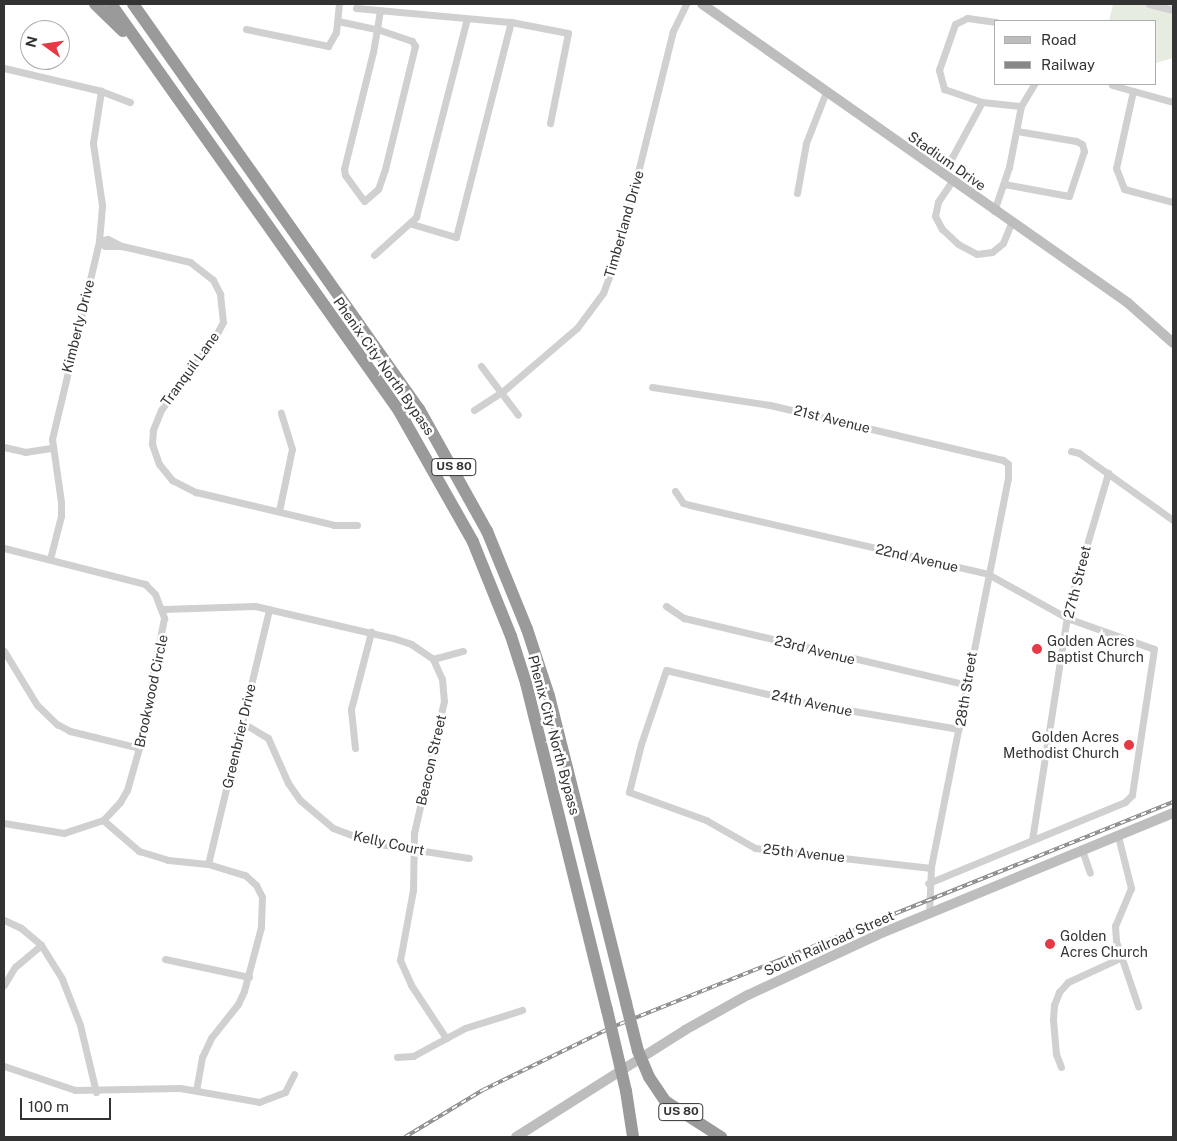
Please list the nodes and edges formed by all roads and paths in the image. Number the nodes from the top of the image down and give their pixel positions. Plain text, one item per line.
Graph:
1 (94, 4) edge
2 (110, 4) edge
3 (134, 4) edge
4 (338, 4) edge
5 (681, 4) edge
6 (686, 4) edge
7 (702, 4) edge
8 (1149, 4) edge
9 (356, 8) dead end
10 (380, 10) junction
11 (1173, 10) edge
12 (680, 13) junction
13 (466, 19) junction
14 (338, 21) junction
15 (511, 22) junction
16 (994, 22) edge
17 (377, 28) junction
18 (246, 30) dead end
19 (143, 50) junction
20 (4, 68) edge
21 (1033, 85) edge
22 (1112, 85) dead end
23 (1133, 90) junction
24 (101, 91) junction
25 (826, 92) junction
26 (130, 102) dead end
27 (982, 102) junction
28 (1173, 102) edge
29 (1021, 106) junction
30 (550, 123) dead end
31 (1017, 131) junction
32 (947, 178) junction
33 (1004, 184) junction
34 (797, 193) dead end
35 (1173, 202) edge
36 (994, 211) junction
37 (1011, 223) junction
38 (412, 224) junction
39 (99, 241) junction
40 (374, 255) dead end
41 (1173, 343) edge
42 (481, 366) dead end
43 (652, 387) dead end
44 (502, 392) junction
45 (474, 410) dead end
46 (281, 413) dead end
47 (518, 415) dead end
48 (4, 448) edge
49 (51, 448) junction
50 (1071, 451) dead end
51 (1008, 464) joint
52 (1108, 474) junction
53 (675, 491) dead end
54 (279, 511) junction
55 (1173, 520) edge
56 (357, 525) dead end
57 (4, 548) edge
58 (50, 559) junction
59 (988, 574) junction
60 (666, 606) dead end
61 (163, 609) junction
62 (269, 609) junction
63 (1067, 618) junction
64 (371, 632) junction
65 (4, 651) edge
66 (463, 651) dead end
67 (433, 660) junction
68 (967, 685) junction
69 (242, 723) junction
70 (960, 729) junction
71 (139, 748) junction
72 (355, 748) dead end
73 (629, 792) joint
74 (1173, 813) edge
75 (102, 820) junction
76 (4, 823) edge
77 (1118, 836) junction
78 (1032, 840) junction
79 (412, 850) junction
80 (1082, 850) junction
81 (470, 858) dead end
82 (208, 864) junction
83 (930, 868) junction
84 (1090, 873) dead end
85 (928, 883) junction
86 (929, 914) junction
87 (4, 920) edge
88 (41, 945) junction
89 (1120, 958) junction
90 (165, 959) dead end
91 (249, 978) junction
92 (4, 985) edge
93 (1138, 1006) dead end
94 (522, 1010) dead end
95 (446, 1038) junction
96 (397, 1057) dead end
97 (4, 1066) edge
98 (1061, 1067) dead end
99 (294, 1074) dead end
100 (196, 1090) junction
101 (96, 1092) junction
102 (516, 1137) edge
103 (633, 1137) edge
104 (722, 1137) edge

1 - 19 highway
2 - 19 highway, Phenix City North Bypass / US 80
3 - 104 highway, Phenix City North Bypass / US 80, bridge
4 - 14 street
5 - 12 street, Timberland Drive
6 - 12 street, Timberland Drive
7 - 25 street, Stadium Drive
8 - 11 street
9 - 10 street
10 - 13 street
10 - 17 street
12 - 44 street, Timberland Drive
13 - 15 street
13 - 38 street
14 - 17 street
14 - 18 street
15 - 30 street
15 - 38 street
16 - 27 street
17 - 17 street
19 - 103 highway, Phenix City North Bypass / US 80, bridge
20 - 24 street
21 - 29 street
22 - 23 street
23 - 28 street
23 - 35 street
24 - 26 street
24 - 39 street, Kimberly Drive
25 - 32 street, Stadium Drive
25 - 34 street
27 - 29 street
27 - 32 street
29 - 31 street
31 - 33 street
31 - 33 street
32 - 36 street, Stadium Drive
32 - 37 street
33 - 36 street
36 - 37 street, Stadium Drive
37 - 41 street, Stadium Drive
38 - 40 street
39 - 49 street, Kimberly Drive
39 - 54 street, Tranquil Lane
42 - 44 street
43 - 51 street, 21st Avenue
44 - 45 street, Timberland Drive
44 - 47 street
46 - 54 street
48 - 49 street
49 - 58 street, Kimberly Drive
50 - 52 street
51 - 59 street, 28th Street
52 - 55 street
52 - 63 street, 27th Street
53 - 59 street, 22nd Avenue
54 - 56 street, Tranquil Lane
57 - 58 street
58 - 61 street
59 - 63 street, 22nd Avenue
59 - 68 street, 28th Street
60 - 68 street, 23rd Avenue
61 - 62 street
61 - 71 street, Brookwood Circle
62 - 64 street
62 - 69 street, Greenbrier Drive
63 - 78 street, 27th Street
63 - 78 street, 22nd Avenue
64 - 67 street
64 - 72 street
65 - 71 street
66 - 67 street
67 - 79 street, Beacon Street
68 - 70 street, 28th Street
69 - 79 street, Kelly Court
69 - 82 street, Greenbrier Drive
70 - 73 street, 24th Avenue
70 - 83 street, 28th Street
71 - 75 street, Brookwood Circle
73 - 83 street, 25th Avenue
74 - 77 street, South Railroad Street
75 - 76 street
75 - 82 street
77 - 80 street, South Railroad Street
77 - 89 street
78 - 85 street
79 - 81 street, Kelly Court
79 - 95 street, Beacon Street
80 - 84 street
80 - 86 street, South Railroad Street
82 - 91 street
83 - 85 street, 28th Street
85 - 86 street, 28th Street
86 - 102 street, South Railroad Street
87 - 88 street
88 - 92 street
88 - 101 street
89 - 93 street
89 - 98 street
90 - 91 street
91 - 100 street
94 - 95 street
95 - 96 street
97 - 101 street
99 - 100 street
100 - 101 street

